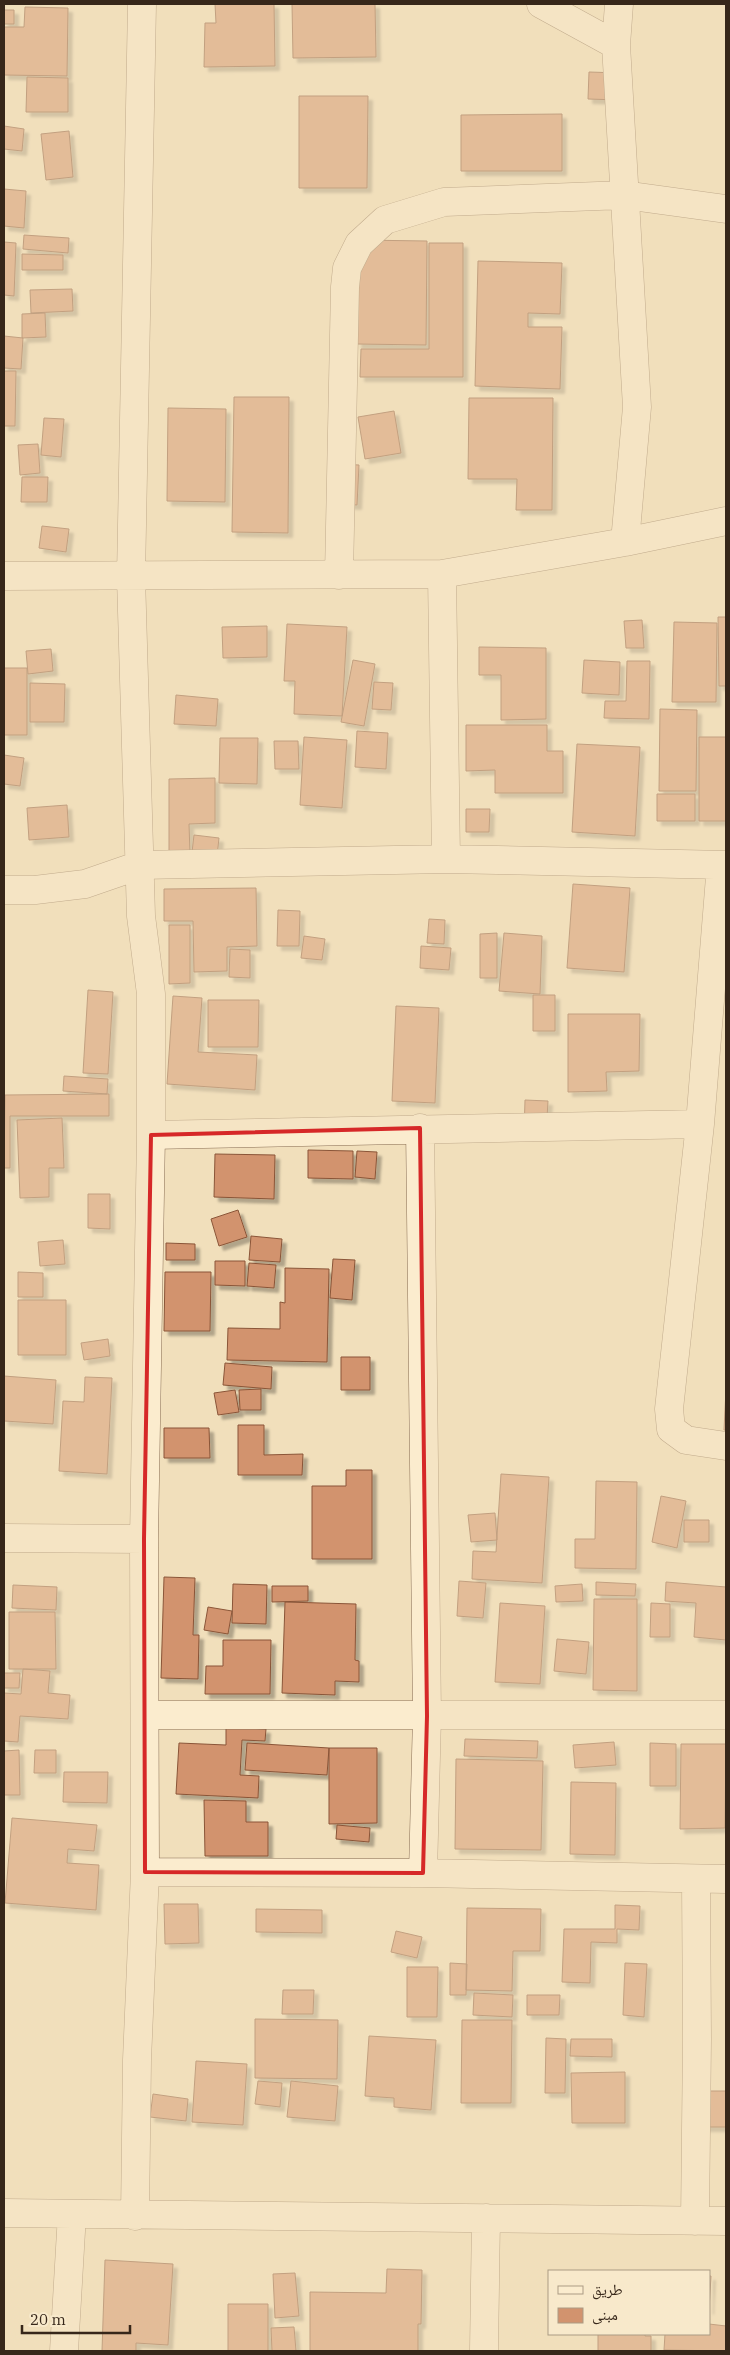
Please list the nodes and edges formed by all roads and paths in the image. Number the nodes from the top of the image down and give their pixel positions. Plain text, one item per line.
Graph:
1 (142, 4) edge
2 (541, 4) edge
3 (619, 4) edge
4 (616, 45) junction
5 (624, 195) junction
6 (726, 209) edge
7 (726, 521) edge
8 (625, 542) junction
9 (442, 574) junction
10 (339, 575) junction
11 (4, 576) edge
12 (131, 577) junction
13 (446, 859) junction
14 (140, 865) junction
15 (724, 865) edge
16 (4, 890) edge
17 (700, 1124) junction
18 (420, 1128) junction
19 (151, 1135) junction
20 (726, 1446) edge
21 (4, 1538) edge
22 (144, 1539) junction
23 (145, 1715) junction
24 (726, 1715) edge
25 (428, 1716) junction
26 (145, 1872) junction
27 (423, 1873) junction
28 (696, 1878) junction
29 (726, 1879) edge
30 (4, 2213) edge
31 (72, 2214) junction
32 (135, 2216) junction
33 (486, 2218) junction
34 (726, 2220) edge
35 (695, 2221) junction
36 (64, 2351) edge
37 (484, 2351) edge

1 - 12 street
2 - 4 street
3 - 4 street
4 - 5 street
5 - 6 street
5 - 8 street
5 - 10 street
7 - 8 street
8 - 9 street
9 - 10 street
9 - 13 street
10 - 12 street
11 - 12 street
12 - 14 street
13 - 14 street
13 - 15 street
14 - 16 street
14 - 19 street
15 - 17 street
17 - 18 street
17 - 20 street
18 - 19 street
18 - 25 street
19 - 22 street
21 - 22 street
22 - 23 street
23 - 25 street
23 - 26 street
24 - 25 street
25 - 27 street
26 - 27 street
26 - 32 street
27 - 28 street
28 - 29 street
28 - 35 street
30 - 31 street
31 - 32 street
31 - 36 street
32 - 33 street
33 - 35 street
33 - 37 street
34 - 35 street

